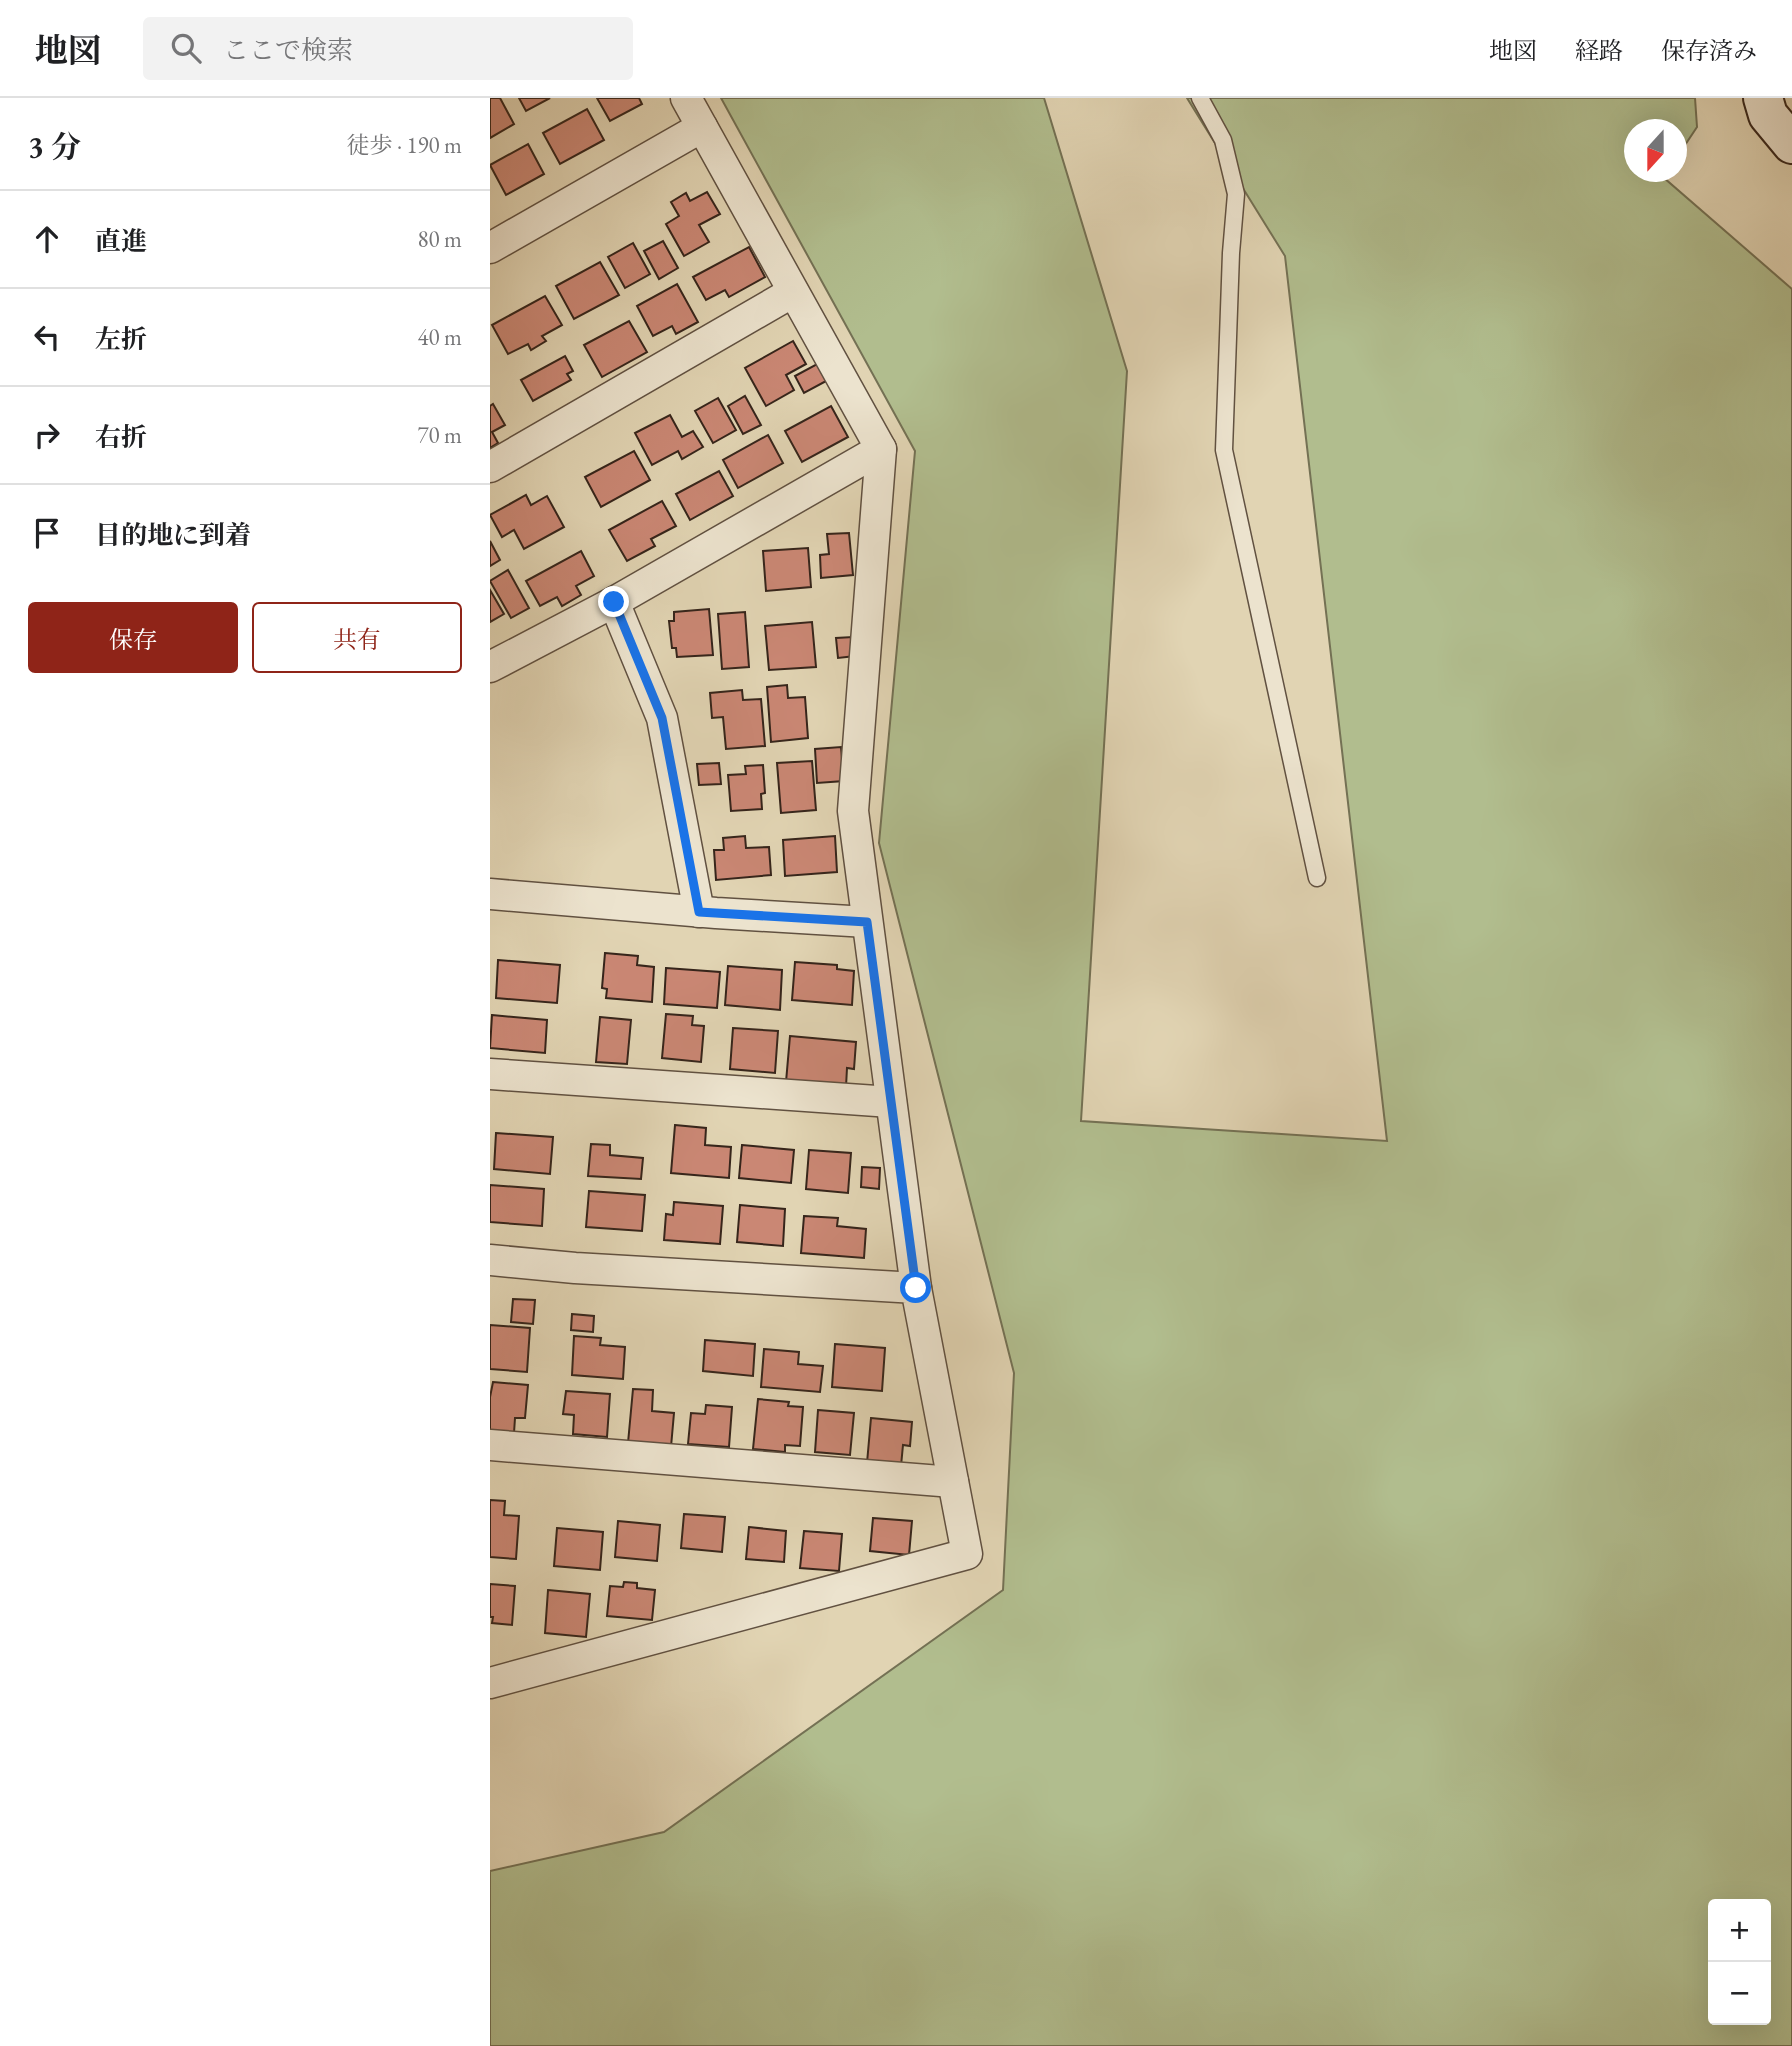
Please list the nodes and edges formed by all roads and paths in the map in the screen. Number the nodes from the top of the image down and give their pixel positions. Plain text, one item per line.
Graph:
1 (686, 98) edge
2 (1200, 98) edge
3 (1763, 98) edge
4 (702, 127) junction
5 (1792, 144) edge
6 (490, 248) edge
7 (793, 292) junction
8 (881, 449) junction
9 (490, 467) edge
10 (614, 602) junction
11 (490, 667) edge
12 (1317, 878) dead end
13 (490, 894) edge
14 (699, 912) junction
15 (867, 922) junction
16 (490, 1074) edge
17 (891, 1102) junction
18 (490, 1260) edge
19 (916, 1288) junction
20 (490, 1445) edge
21 (953, 1482) junction
22 (490, 1682) edge

1 - 4 street
2 - 12 lane
3 - 5 street
4 - 6 street
4 - 7 street
7 - 8 street
7 - 9 street
8 - 10 street
8 - 15 street
10 - 11 street
10 - 14 street
13 - 14 street
14 - 15 street
15 - 17 street
16 - 17 street
17 - 19 street
18 - 19 street
19 - 21 street
20 - 21 street
21 - 22 street

